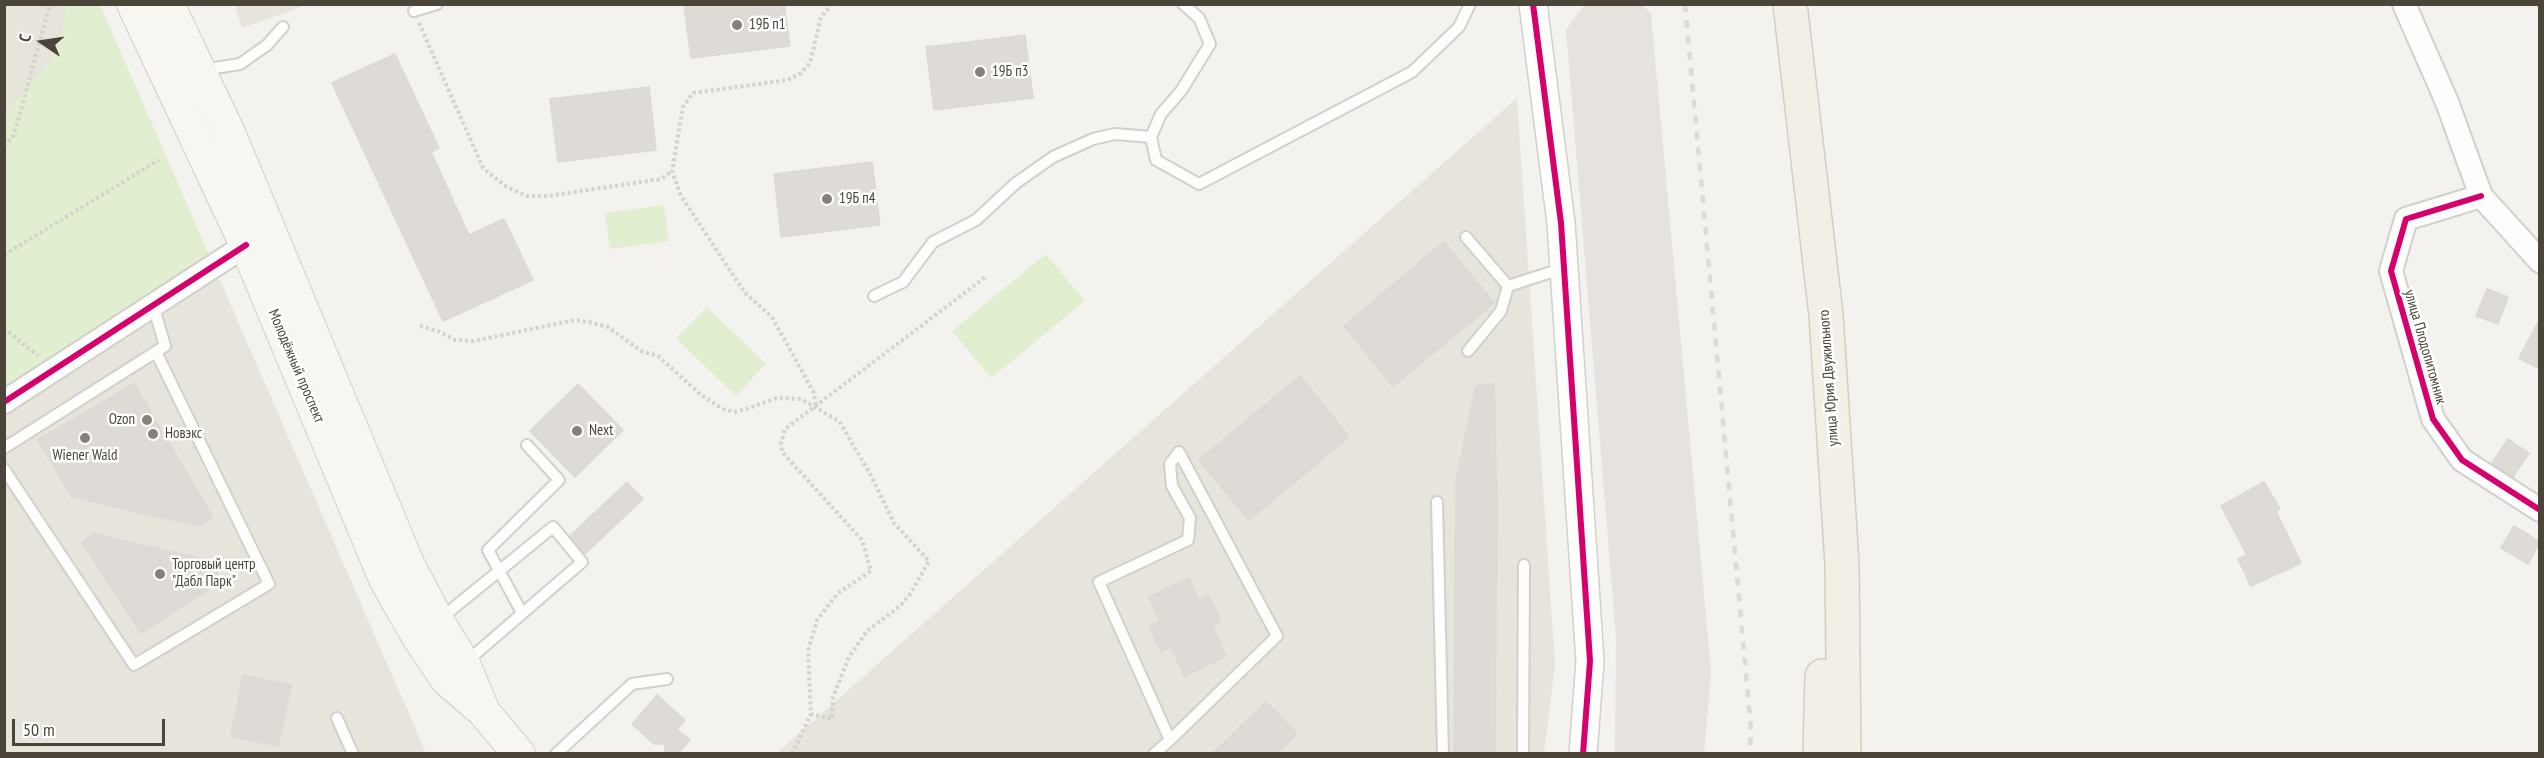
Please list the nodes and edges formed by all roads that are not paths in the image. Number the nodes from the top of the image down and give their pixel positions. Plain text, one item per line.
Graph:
1 (133, 4) edge
2 (168, 4) edge
3 (437, 4) edge
4 (1183, 4) edge
5 (1470, 4) edge
6 (1533, 4) edge
7 (1775, 4) edge
8 (1790, 4) edge
9 (2404, 4) edge
10 (414, 11) road end
11 (283, 27) dead end
12 (199, 70) junction
13 (1151, 137) junction
14 (2481, 196) junction
15 (1466, 237) dead end
16 (246, 245) junction
17 (2540, 261) edge
18 (1564, 268) junction
19 (1508, 286) junction
20 (873, 296) dead end
21 (153, 305) junction
22 (1468, 351) dead end
23 (156, 352) junction
24 (4, 402) edge
25 (527, 445) dead end
26 (4, 448) edge
27 (4, 469) edge
28 (1437, 502) dead end
29 (2540, 510) edge
30 (1524, 565) dead end
31 (500, 571) junction
32 (522, 613) junction
33 (438, 621) junction
34 (464, 664) junction
35 (667, 680) dead end
36 (483, 711) junction
37 (337, 718) dead end
38 (1170, 740) junction
39 (353, 753) edge
40 (519, 753) edge
41 (556, 753) edge
42 (1154, 753) edge
43 (1443, 753) edge
44 (1523, 753) edge
45 (1583, 753) edge
46 (1820, 753) edge
47 (1844, 753) edge

1 - 16 main road, Молодёжный проспект
2 - 12 main road, Молодёжный проспект
3 - 10 lane
4 - 13 lane
5 - 13 lane
6 - 18 street
7 - 46 main road, улица Юрия Двужильного
8 - 47 main road, улица Юрия Двужильного
9 - 14 street
11 - 12 lane
12 - 33 main road, Молодёжный проспект
13 - 20 lane
14 - 17 street
14 - 29 street, улица Плодопитомник
15 - 19 lane
16 - 21 street
16 - 36 main road, Молодёжный проспект
18 - 19 lane
18 - 45 street
19 - 22 lane
21 - 23 lane
21 - 24 street
23 - 26 lane
23 - 27 lane
25 - 31 lane
28 - 43 lane
30 - 44 lane
31 - 32 lane
31 - 32 lane
31 - 33 lane
32 - 34 lane
33 - 34 main road, Молодёжный проспект
34 - 36 main road, Молодёжный проспект
35 - 41 lane
36 - 40 main road, Молодёжный проспект
37 - 39 lane
38 - 38 lane
38 - 42 lane

